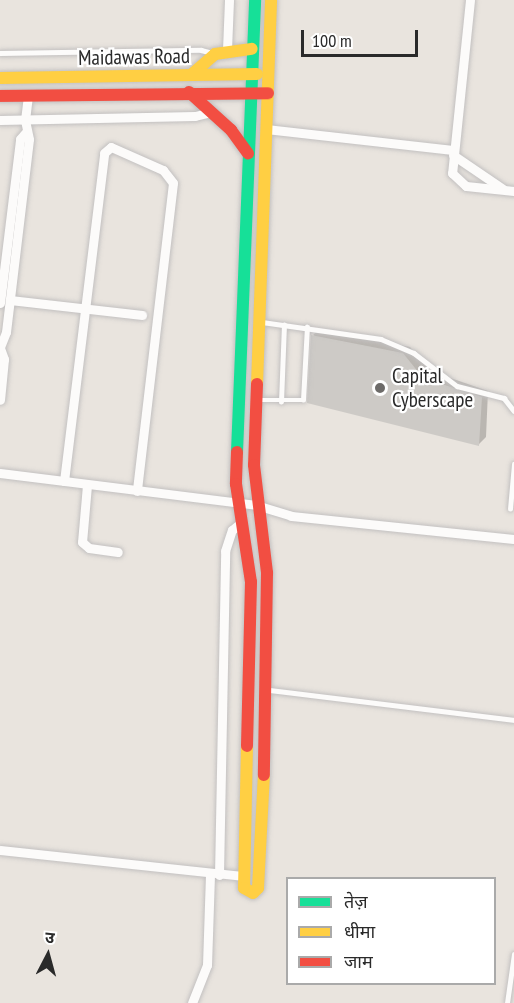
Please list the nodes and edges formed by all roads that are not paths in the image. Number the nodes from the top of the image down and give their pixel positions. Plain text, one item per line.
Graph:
1 (229, 0) edge
2 (255, 0) edge
3 (271, 0) edge
4 (470, 0) edge
5 (252, 49) junction
6 (221, 52) junction
7 (0, 53) edge
8 (192, 75) junction
9 (251, 75) junction
10 (269, 75) junction
11 (0, 78) edge
12 (189, 92) junction
13 (250, 93) junction
14 (268, 93) junction
15 (0, 96) edge
16 (28, 96) junction
17 (211, 112) junction
18 (0, 120) edge
19 (25, 120) junction
20 (266, 129) junction
21 (26, 132) junction
22 (248, 153) junction
23 (453, 153) junction
24 (510, 191) edge
25 (10, 300) junction
26 (0, 303) edge
27 (86, 308) junction
28 (142, 315) dead end
29 (259, 322) junction
30 (284, 325) junction
31 (307, 327) junction
32 (0, 348) edge
33 (0, 400) edge
34 (256, 400) junction
35 (281, 402) junction
36 (514, 411) edge
37 (514, 464) edge
38 (0, 473) edge
39 (64, 481) junction
40 (87, 484) junction
41 (137, 491) junction
42 (238, 503) junction
43 (256, 505) junction
44 (510, 509) dead end
45 (242, 522) junction
46 (514, 539) edge
47 (118, 552) dead end
48 (267, 690) junction
49 (514, 720) edge
50 (0, 850) edge
51 (215, 875) junction
52 (245, 876) junction
53 (514, 954) edge
54 (192, 1003) edge
55 (507, 1003) edge

1 - 6 street
2 - 5 street
3 - 10 street
4 - 23 street
5 - 6 street
5 - 9 street
6 - 7 lane
6 - 8 street
8 - 9 street, Maidawas Road
8 - 11 street, Maidawas Road
9 - 10 street, Maidawas Road
9 - 13 street
10 - 14 street
12 - 13 street, Maidawas Road
12 - 16 street, Maidawas Road
12 - 17 street
13 - 14 street, Maidawas Road
13 - 22 street
14 - 20 street
15 - 16 street, Maidawas Road
16 - 19 street
17 - 19 street
17 - 22 street
18 - 19 street
19 - 21 street
20 - 23 street
20 - 29 street
21 - 25 street
21 - 26 street
22 - 42 street
23 - 24 street
23 - 24 street
25 - 27 street
25 - 32 street
27 - 28 street
27 - 39 street
27 - 41 street
29 - 30 lane
29 - 34 street
30 - 31 lane
30 - 35 lane
31 - 35 lane
31 - 36 lane
32 - 33 street
34 - 35 lane
34 - 43 street
37 - 44 lane
38 - 39 street
39 - 40 street
40 - 41 street
40 - 47 street
41 - 42 street
42 - 43 street
42 - 45 street
43 - 46 street
43 - 48 street
45 - 51 street
45 - 52 street
48 - 49 lane
48 - 52 street
50 - 51 street
51 - 52 street
51 - 54 street
53 - 55 lane

